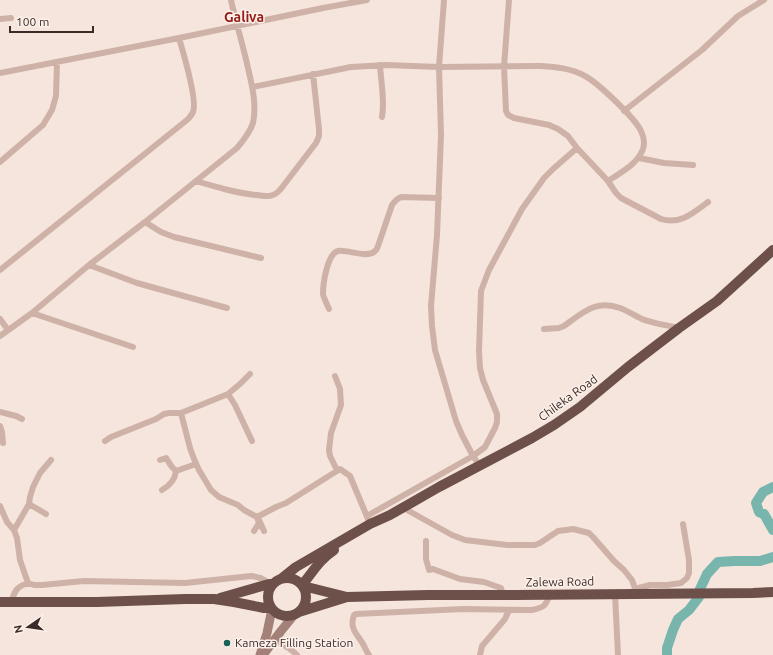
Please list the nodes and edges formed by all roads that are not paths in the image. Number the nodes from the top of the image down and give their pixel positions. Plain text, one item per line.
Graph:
1 (231, 0) edge
2 (367, 0) edge
3 (444, 0) edge
4 (509, 0) edge
5 (764, 0) edge
6 (0, 18) edge
7 (12, 18) dead end
8 (237, 25) junction
9 (179, 38) junction
10 (57, 62) junction
11 (380, 66) junction
12 (439, 67) junction
13 (504, 67) junction
14 (0, 73) edge
15 (313, 74) junction
16 (253, 87) junction
17 (624, 111) junction
18 (382, 117) dead end
19 (577, 148) junction
20 (639, 158) junction
21 (0, 162) edge
22 (693, 165) dead end
23 (196, 181) junction
24 (608, 181) junction
25 (439, 198) junction
26 (708, 202) dead end
27 (145, 222) junction
28 (773, 250) edge
29 (773, 256) edge
30 (261, 258) dead end
31 (89, 265) junction
32 (0, 270) edge
33 (227, 308) dead end
34 (329, 308) dead end
35 (32, 313) junction
36 (0, 319) edge
37 (679, 328) junction
38 (544, 329) dead end
39 (8, 330) junction
40 (0, 336) edge
41 (133, 347) dead end
42 (250, 374) dead end
43 (335, 376) dead end
44 (228, 394) junction
45 (0, 412) edge
46 (181, 413) junction
47 (22, 419) dead end
48 (0, 426) edge
49 (105, 441) dead end
50 (252, 441) dead end
51 (3, 443) dead end
52 (473, 456) junction
53 (51, 460) dead end
54 (160, 460) dead end
55 (196, 464) junction
56 (480, 466) junction
57 (337, 470) junction
58 (176, 471) junction
59 (162, 490) dead end
60 (29, 504) junction
61 (0, 506) edge
62 (407, 510) junction
63 (46, 514) dead end
64 (258, 518) junction
65 (368, 520) junction
66 (683, 524) dead end
67 (14, 530) junction
68 (254, 531) dead end
69 (264, 531) dead end
70 (426, 541) dead end
71 (28, 583) junction
72 (274, 583) junction
73 (302, 586) junction
74 (636, 591) junction
75 (773, 592) edge
76 (615, 594) junction
77 (503, 595) junction
78 (550, 595) junction
79 (347, 597) junction
80 (214, 599) junction
81 (5, 602) edge
82 (272, 608) junction
83 (509, 610) junction
84 (296, 614) junction
85 (274, 640) junction
86 (260, 655) edge
87 (263, 655) edge
88 (297, 655) edge
89 (369, 655) edge
90 (480, 655) edge
91 (618, 655) edge

1 - 8 street
2 - 8 street
3 - 12 street
4 - 13 street
5 - 17 street
6 - 7 street
8 - 9 street
8 - 16 street
9 - 10 street
9 - 32 street
10 - 14 street
10 - 21 street
11 - 12 street
11 - 15 street
11 - 18 street
12 - 13 street
12 - 25 street
13 - 17 street
13 - 19 street
15 - 16 street
15 - 23 street
16 - 23 street
17 - 20 street
19 - 24 street
19 - 52 street
20 - 22 street
20 - 24 street
23 - 27 street
24 - 26 street
25 - 34 street
25 - 52 street
27 - 30 street
27 - 31 street
28 - 37 highway, Chileka Road
29 - 62 highway
31 - 33 street
31 - 35 street
35 - 39 street
35 - 41 street
36 - 39 street
37 - 38 street
37 - 56 highway, Chileka Road
39 - 40 street
42 - 44 street
43 - 57 street
44 - 46 street
44 - 50 street
45 - 47 street
46 - 49 street
46 - 55 street
48 - 51 street
52 - 56 street
52 - 65 street
53 - 60 street
54 - 58 street
55 - 58 street
55 - 64 street
56 - 65 highway, Chileka Road
57 - 64 street
57 - 65 street
58 - 59 street
60 - 63 street
60 - 67 street
61 - 67 street
62 - 73 highway
62 - 74 street
64 - 68 street
64 - 69 street
65 - 72 highway, Chileka Road
66 - 74 street
67 - 71 street
70 - 77 street
71 - 72 street
71 - 81 street
72 - 73 highway
72 - 80 highway
72 - 82 highway
73 - 79 highway, Zalewa Road
73 - 84 highway
74 - 75 highway, Zalewa Road
74 - 76 highway, Zalewa Road
76 - 78 highway, Zalewa Road
76 - 91 street
77 - 78 highway, Zalewa Road
77 - 79 highway, Zalewa Road
78 - 83 street
79 - 84 highway, Zalewa Road
80 - 81 highway
80 - 82 highway
82 - 84 highway
82 - 86 main road
83 - 89 street
83 - 90 street
84 - 85 main road
85 - 87 main road
85 - 88 street

